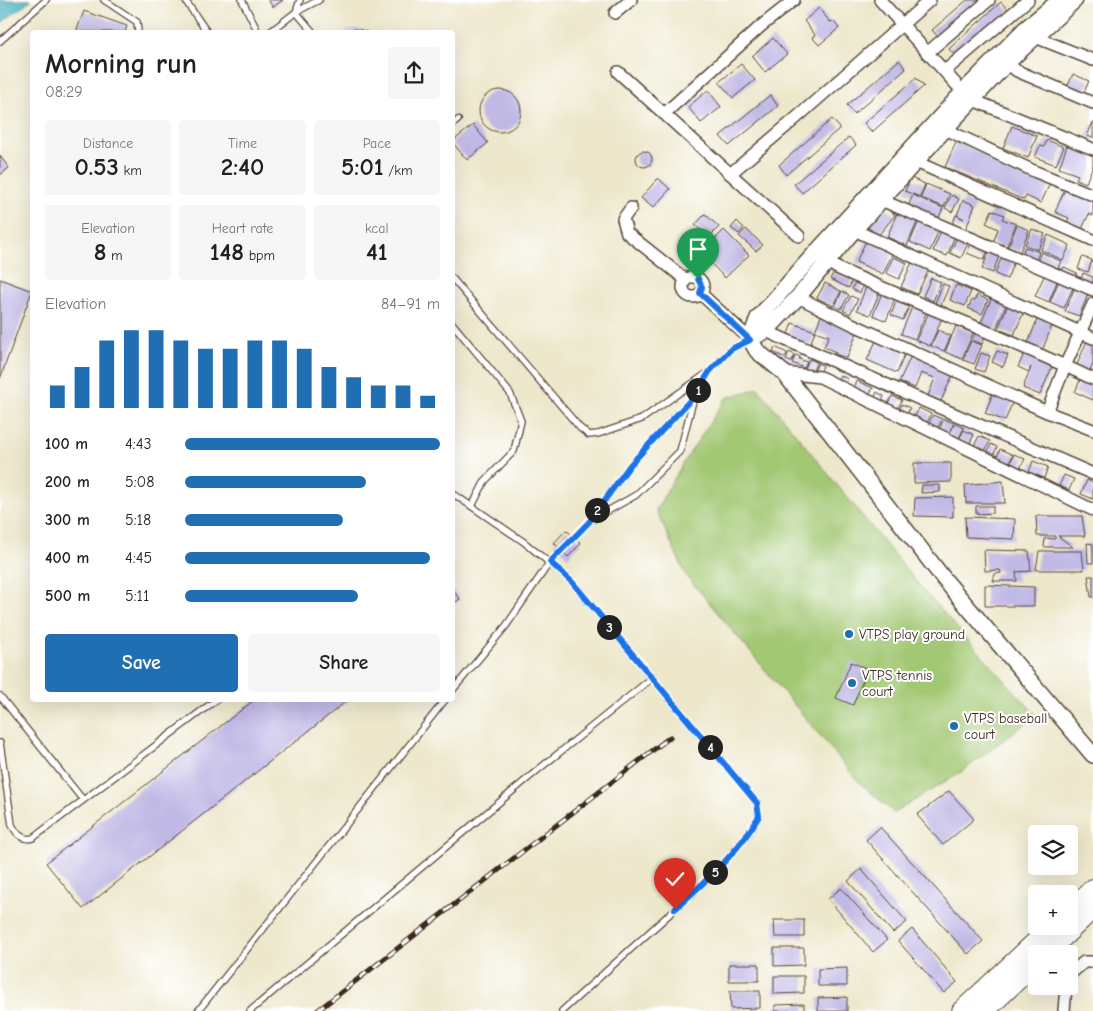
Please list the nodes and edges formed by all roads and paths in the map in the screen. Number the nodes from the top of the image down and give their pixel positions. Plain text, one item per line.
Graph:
1 (46, 0) edge
2 (104, 0) edge
3 (185, 0) edge
4 (242, 0) edge
5 (300, 0) edge
6 (319, 0) edge
7 (630, 0) edge
8 (794, 0) edge
9 (880, 0) edge
10 (930, 0) edge
11 (989, 0) edge
12 (1028, 0) edge
13 (1060, 0) edge
14 (1075, 0) edge
15 (296, 12) junction
16 (616, 13) dead end
17 (902, 24) junction
18 (138, 30) edge
19 (206, 30) edge
20 (257, 30) edge
21 (273, 30) edge
22 (311, 30) edge
23 (1030, 33) junction
24 (0, 41) edge
25 (927, 53) junction
26 (1093, 60) edge
27 (1007, 63) junction
28 (945, 71) junction
29 (618, 72) dead end
30 (968, 96) junction
31 (1093, 103) edge
32 (664, 114) junction
33 (458, 120) dead end
34 (455, 122) edge
35 (945, 129) junction
36 (1093, 149) edge
37 (916, 162) junction
38 (730, 174) junction
39 (1093, 195) edge
40 (881, 200) junction
41 (631, 208) dead end
42 (849, 227) junction
43 (799, 236) dead end
44 (1093, 240) edge
45 (828, 262) junction
46 (455, 282) edge
47 (1093, 290) edge
48 (798, 296) junction
49 (1093, 304) edge
50 (762, 324) junction
51 (455, 327) edge
52 (1080, 333) junction
53 (1093, 338) edge
54 (750, 340) junction
55 (1065, 366) junction
56 (710, 371) junction
57 (784, 374) junction
58 (1093, 379) edge
59 (695, 395) junction
60 (1047, 412) junction
61 (1093, 430) edge
62 (1093, 474) edge
63 (455, 495) edge
64 (472, 506) junction
65 (1093, 510) edge
66 (589, 522) junction
67 (550, 562) junction
68 (652, 678) junction
69 (455, 687) edge
70 (0, 696) edge
71 (213, 702) edge
72 (444, 702) edge
73 (0, 742) edge
74 (1093, 754) edge
75 (83, 800) junction
76 (1093, 889) edge
77 (1078, 903) edge
78 (1093, 908) edge
79 (1043, 935) edge
80 (1054, 945) edge
81 (1093, 962) edge
82 (1078, 967) edge
83 (1028, 970) edge
84 (1065, 995) edge
85 (198, 1011) edge
86 (250, 1011) edge
87 (562, 1011) edge
88 (962, 1011) edge
89 (984, 1011) edge
90 (1064, 1011) edge

1 - 24 lane
2 - 18 lane
3 - 19 lane
4 - 20 lane
5 - 15 lane
6 - 15 lane
7 - 16 street
8 - 32 street
9 - 17 street
10 - 17 street
11 - 25 street
12 - 28 street
13 - 23 street
14 - 23 street
15 - 21 lane
15 - 22 lane
17 - 25 street
17 - 38 street
23 - 26 street
23 - 27 street
23 - 30 street
25 - 28 street
27 - 30 street
27 - 31 street
28 - 30 street
29 - 32 street
30 - 35 street
30 - 36 street
30 - 42 street
32 - 38 street
33 - 34 lane
35 - 37 street
35 - 39 street
37 - 40 street
37 - 44 street
38 - 43 street
40 - 42 street
40 - 47 street
41 - 54 street
42 - 45 street
42 - 50 street
42 - 52 street
45 - 48 street
45 - 55 street
46 - 56 lane
48 - 50 street
48 - 60 street
49 - 52 street
50 - 54 street
50 - 62 street
51 - 64 lane
52 - 53 street
52 - 55 street
54 - 56 lane
54 - 57 street
55 - 58 street
55 - 60 street
56 - 59 lane
57 - 65 street
57 - 74 street
59 - 66 lane
59 - 66 lane
60 - 61 street
63 - 64 lane
64 - 67 lane
66 - 67 lane
67 - 68 lane
67 - 69 lane
68 - 86 lane
68 - 87 lane
70 - 75 lane
71 - 75 lane
72 - 85 lane
73 - 75 lane
76 - 77 highway
78 - 80 highway
79 - 88 highway
81 - 82 street
83 - 89 highway
84 - 90 street

